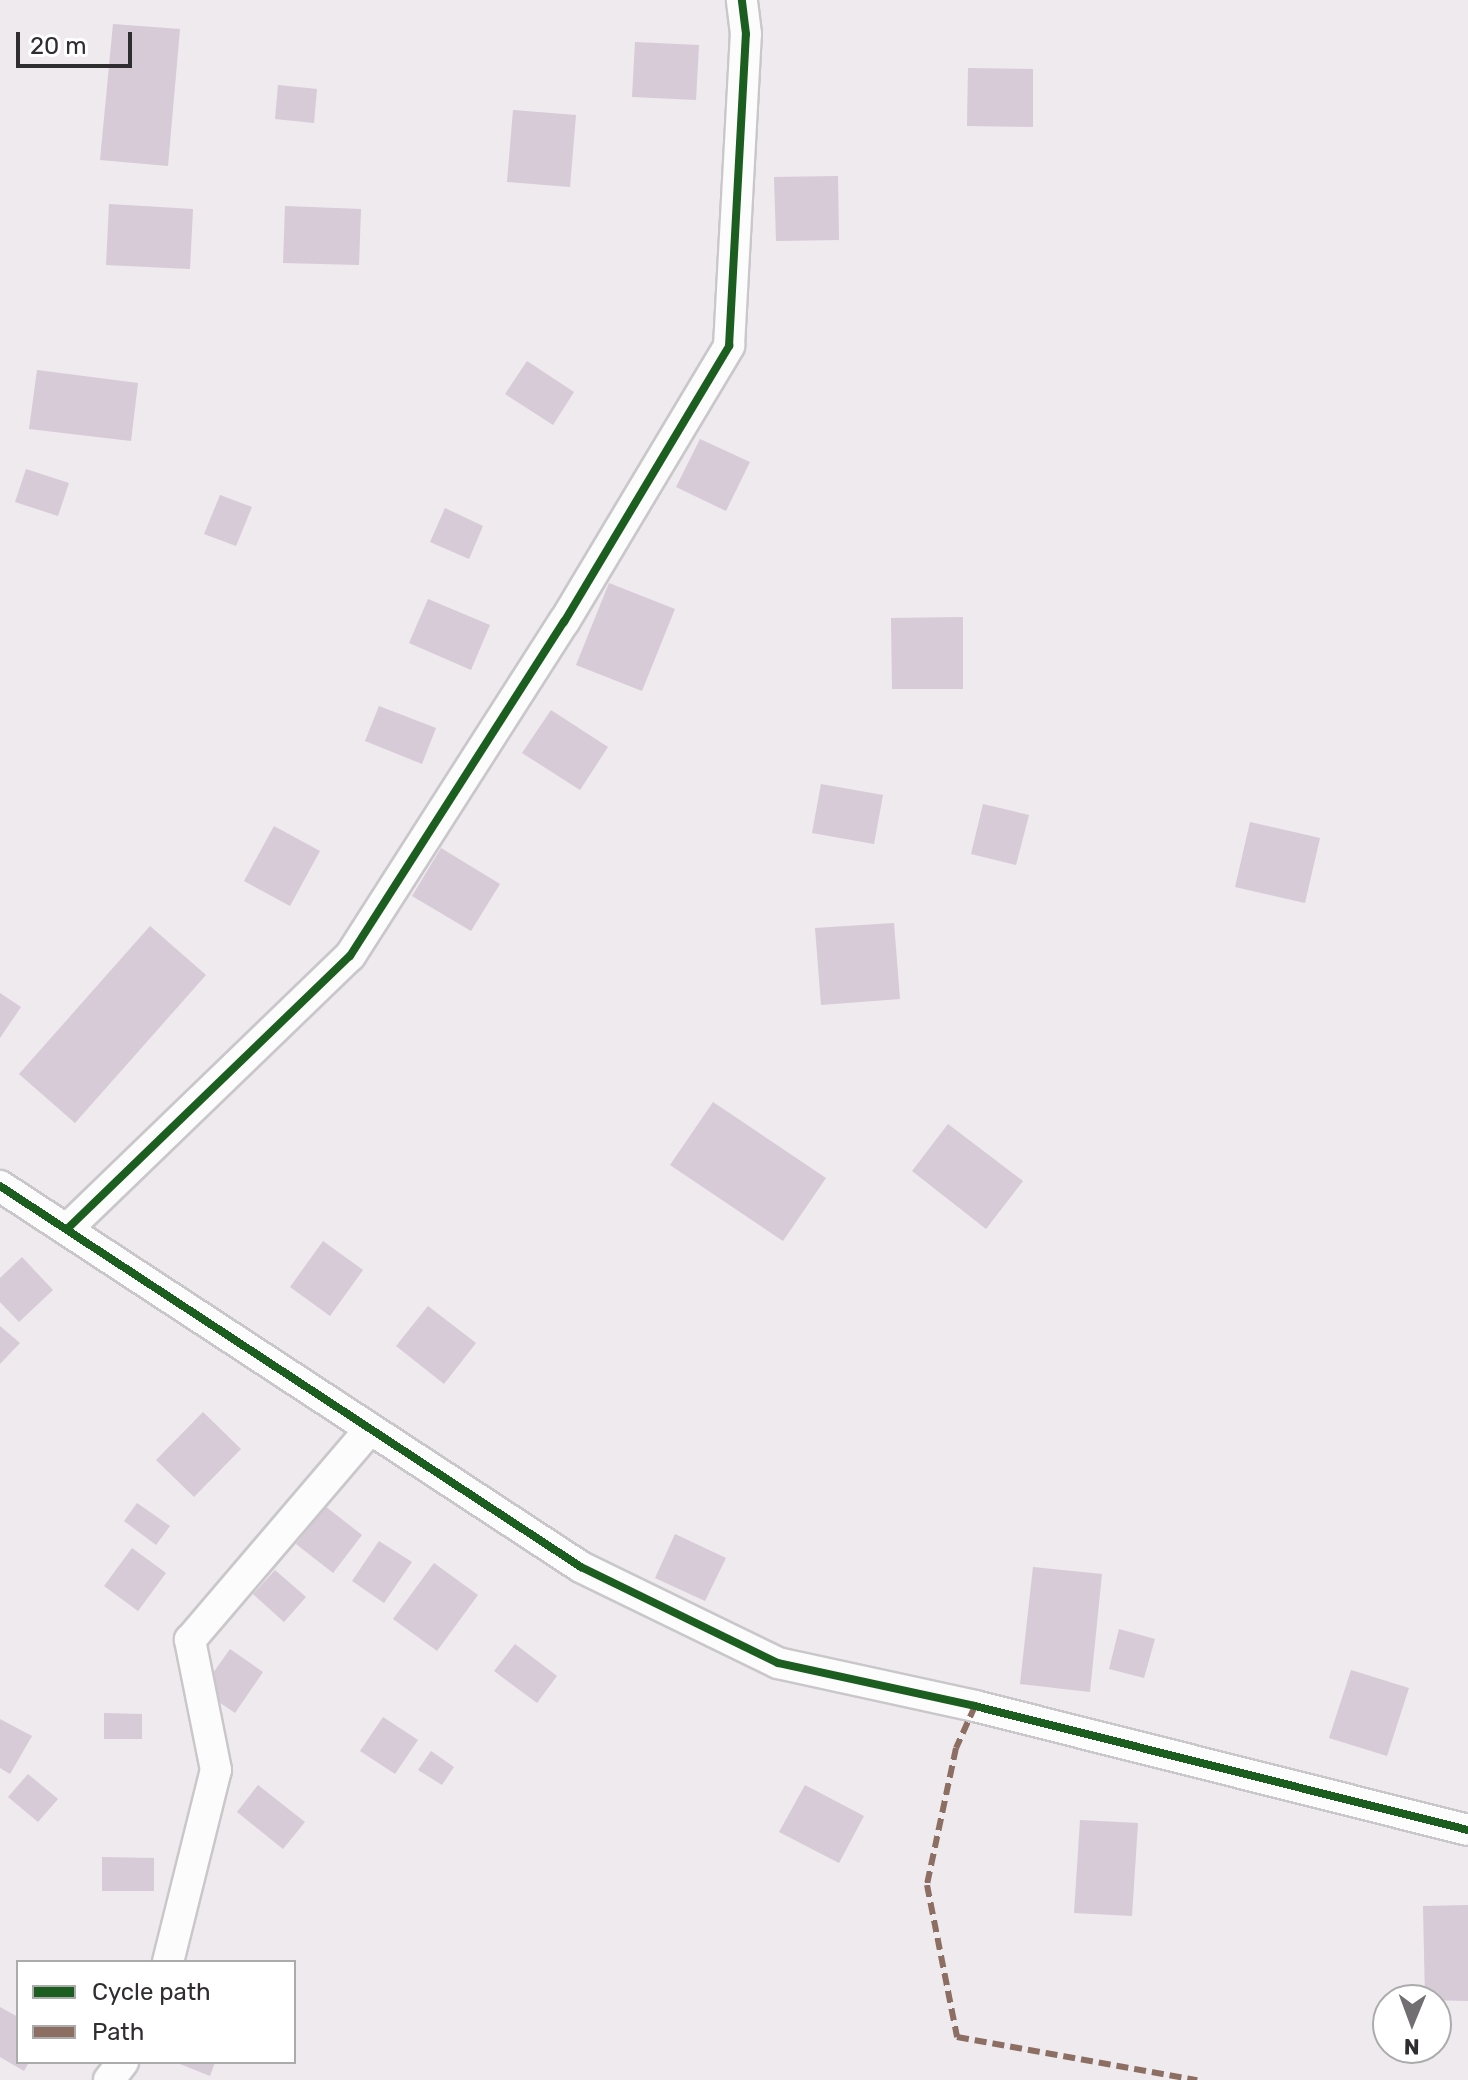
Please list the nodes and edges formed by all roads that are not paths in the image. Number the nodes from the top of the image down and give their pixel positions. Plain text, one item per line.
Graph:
1 (742, 0) edge
2 (0, 1186) edge
3 (67, 1229) junction
4 (370, 1429) junction
5 (1468, 1830) edge
6 (168, 1960) edge
7 (121, 2064) edge
8 (109, 2080) edge

1 - 3 street
2 - 3 street
3 - 4 street
4 - 5 street
4 - 6 street
7 - 8 street

